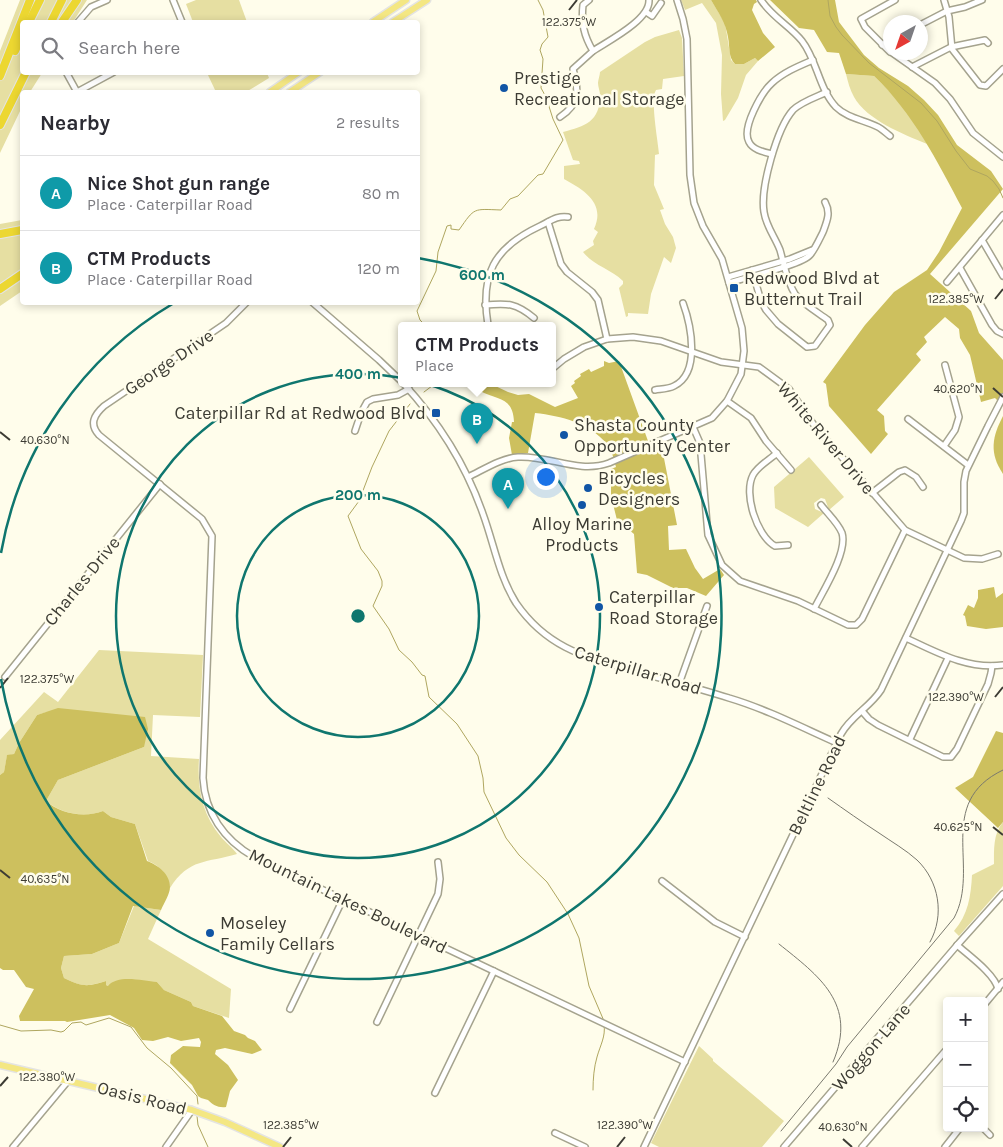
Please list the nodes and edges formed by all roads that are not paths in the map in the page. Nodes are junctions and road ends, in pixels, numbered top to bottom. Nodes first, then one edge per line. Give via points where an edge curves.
1 (30, 0) edge
2 (40, 0) edge
3 (62, 0) edge
4 (77, 0) edge
5 (107, 0) edge
6 (173, 0) edge
7 (406, 0) edge
8 (427, 0) edge
9 (589, 0) edge
10 (649, 0) edge
11 (677, 0) edge
12 (761, 0) edge
13 (895, 0) edge
14 (944, 0) edge
15 (982, 0) edge
16 (661, 3) dead end
17 (947, 11) junction
18 (646, 12) junction
19 (22, 20) edge
20 (30, 20) edge
21 (52, 20) edge
22 (63, 20) edge
23 (80, 20) edge
24 (181, 20) edge
25 (376, 20) edge
26 (397, 20) edge
27 (928, 20) edge
28 (20, 26) edge
29 (20, 39) edge
30 (988, 43) dead end
31 (882, 45) edge
32 (951, 47) junction
33 (593, 51) junction
34 (813, 60) junction
35 (902, 60) edge
36 (912, 67) junction
37 (1003, 68) edge
38 (25, 75) edge
39 (29, 75) edge
40 (68, 75) edge
41 (108, 75) edge
42 (295, 75) edge
43 (316, 75) edge
44 (0, 77) edge
45 (76, 90) edge
46 (81, 90) edge
47 (273, 90) edge
48 (293, 90) edge
49 (827, 92) junction
50 (15, 95) junction
51 (560, 117) dead end
52 (0, 125) edge
53 (890, 136) dead end
54 (772, 154) junction
55 (1003, 157) edge
56 (825, 202) dead end
57 (1003, 215) edge
58 (568, 217) dead end
59 (548, 222) junction
60 (20, 230) edge
61 (0, 234) edge
62 (982, 240) junction
63 (784, 263) junction
64 (960, 268) junction
65 (752, 273) junction
66 (20, 275) edge
67 (1003, 276) edge
68 (728, 280) junction
69 (947, 282) dead end
70 (0, 289) edge
71 (683, 304) dead end
72 (244, 305) edge
73 (315, 305) edge
74 (485, 306) junction
75 (534, 318) dead end
76 (488, 322) edge
77 (1003, 334) edge
78 (607, 340) junction
79 (692, 352) junction
80 (742, 364) junction
81 (945, 365) dead end
82 (556, 366) edge
83 (398, 378) edge
84 (409, 389) joint
85 (655, 390) dead end
86 (1003, 397) edge
87 (727, 401) junction
88 (908, 419) dead end
89 (93, 421) joint
90 (693, 427) junction
91 (355, 431) dead end
92 (944, 446) junction
93 (777, 454) junction
94 (968, 465) junction
95 (790, 470) dead end
96 (468, 477) junction
97 (160, 484) junction
98 (923, 488) dead end
99 (872, 493) junction
100 (820, 506) dead end
101 (905, 530) junction
102 (788, 545) dead end
103 (947, 551) junction
104 (998, 554) dead end
105 (707, 606) dead end
106 (814, 608) junction
107 (906, 638) junction
108 (948, 658) junction
109 (1003, 665) edge
110 (992, 666) junction
111 (5, 677) dead end
112 (680, 684) junction
113 (862, 711) junction
114 (910, 739) junction
115 (837, 743) junction
116 (438, 862) dead end
117 (662, 881) dead end
118 (1003, 894) edge
119 (343, 899) junction
120 (418, 935) junction
121 (744, 937) junction
122 (957, 945) junction
123 (494, 971) junction
124 (1003, 982) edge
125 (998, 988) junction
126 (988, 1000) edge
127 (290, 1009) dead end
128 (377, 1022) dead end
129 (943, 1054) edge
130 (685, 1062) junction
131 (0, 1065) edge
132 (68, 1080) junction
133 (435, 1093) dead end
134 (192, 1110) junction
135 (957, 1132) edge
136 (988, 1132) edge
137 (555, 1133) dead end
138 (990, 1134) dead end
139 (13, 1147) edge
140 (166, 1147) edge
141 (280, 1147) edge
142 (585, 1147) edge
143 (644, 1147) edge
144 (784, 1147) edge
145 (862, 1147) edge
146 (945, 1147) edge

1 - 19 highway
2 - 20 highway
3 - 21 highway
4 - 22 highway
5 - 23 street via 91,7
6 - 24 street
7 - 25 main road
8 - 26 main road
9 - 33 street via 583,5 582,22
10 - 18 street
11 - 68 street via 687,39 692,194 701,220 719,252
12 - 34 street via 802,42
13 - 31 street via 861,19
14 - 17 street
15 - 17 street
16 - 18 street via 652,16
17 - 27 street
17 - 32 street
18 - 33 street
28 - 44 highway
29 - 44 highway
30 - 32 street via 985,40
32 - 36 street
32 - 37 street via 982,86 987,86
33 - 51 street via 573,69 576,99 570,110
34 - 49 street
34 - 54 street via 790,70 772,83 749,122 746,131 749,142 755,148
35 - 36 street
36 - 55 street via 935,83 973,133
38 - 50 highway
39 - 50 highway
40 - 45 street
41 - 46 street
42 - 47 main road
43 - 48 main road
49 - 53 street via 842,112 878,127
49 - 54 street via 795,108
50 - 52 highway
54 - 63 street via 764,189 764,212 766,224
56 - 63 street via 828,219 808,257
57 - 62 street
58 - 59 street
59 - 74 street via 520,237 499,256 487,282
59 - 78 street via 561,264 598,300
60 - 61 highway
62 - 64 street
62 - 67 street
63 - 65 street
63 - 65 street via 796,294 830,324 811,348 778,324 766,310
64 - 69 street
64 - 77 street via 992,325
65 - 68 street
66 - 70 highway
68 - 80 street via 743,333
71 - 79 street via 691,330
72 - 89 street, George Drive via 226,323 104,406
73 - 83 street, Caterpillar Road
74 - 75 street via 512,304
74 - 76 street
78 - 79 street, White River Drive via 643,338
78 - 82 street, White River Drive via 575,352
79 - 80 street, White River Drive via 714,360
79 - 85 street via 686,373 678,384
80 - 87 street via 740,376
80 - 99 street, White River Drive via 759,367 789,389 814,425
81 - 92 street via 959,417 954,433
84 - 91 street via 367,402
84 - 96 street, Caterpillar Road via 440,429
86 - 94 street, Beltline Road
87 - 90 street via 712,418
87 - 93 street via 751,418
88 - 92 street
89 - 97 street, Mountain Lakes Boulevard via 99,435
90 - 96 street via 603,466 584,467 516,457
90 - 106 street via 700,443 708,535 722,565 740,581
92 - 94 street
93 - 95 street
93 - 102 street via 752,478 752,504 758,526 767,541 775,546
94 - 103 street, Beltline Road via 964,482 964,513
96 - 112 street, Caterpillar Road via 507,585 534,624 560,645 582,656
97 - 111 street, Charles Drive
97 - 119 street, Mountain Lakes Boulevard via 202,519 212,536 203,778 212,814 226,836 243,850
98 - 99 street via 916,477 905,470
99 - 101 street, White River Drive
100 - 106 street via 840,529 843,544
101 - 103 street, White River Drive
101 - 106 street via 858,624 848,625
103 - 104 street, White River Drive via 976,560
103 - 107 street, Beltline Road
105 - 112 street
107 - 108 street
107 - 113 street, Beltline Road via 881,690
108 - 110 street
108 - 114 street
109 - 110 street
110 - 114 street via 988,684 953,756 943,757
112 - 115 street, Caterpillar Road via 757,707
113 - 114 street via 872,722
113 - 115 street, Beltline Road via 849,721
115 - 121 street, Beltline Road
116 - 120 street via 438,894
117 - 121 street via 715,922
118 - 122 street, Woggon Lane
119 - 120 street, Mountain Lakes Boulevard
119 - 127 street
120 - 123 street, Mountain Lakes Boulevard
120 - 128 street
121 - 130 street, Beltline Road
122 - 125 street via 990,975
122 - 144 street, Woggon Lane
123 - 130 street, Mountain Lakes Boulevard
123 - 133 street
124 - 125 street
125 - 126 street
129 - 145 street
130 - 143 street, Beltline Road
131 - 132 main road, Oasis Road
132 - 134 main road, Oasis Road
132 - 139 street
134 - 140 street
134 - 141 main road, Oasis Road
135 - 146 street
136 - 138 street
137 - 142 street

